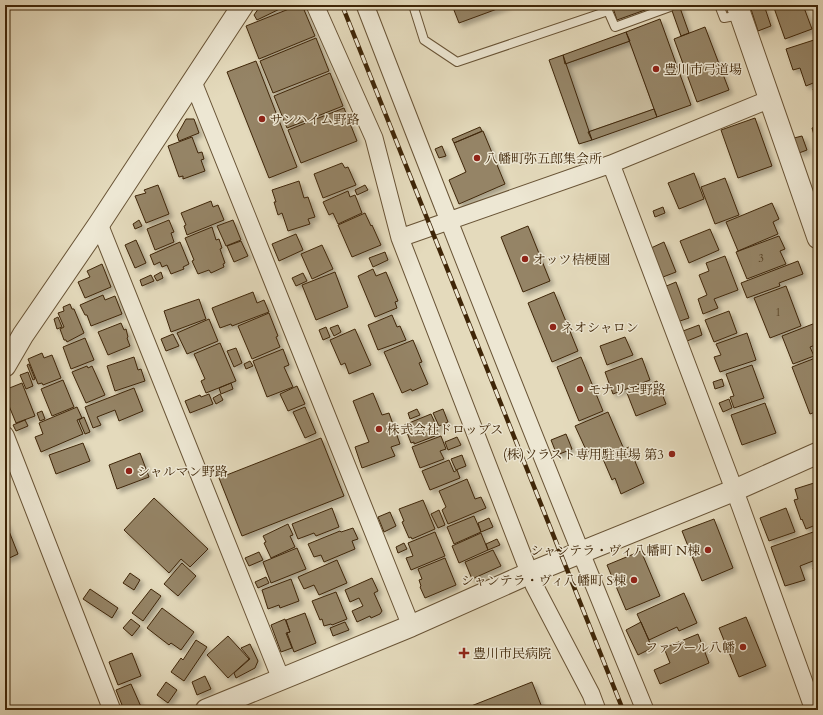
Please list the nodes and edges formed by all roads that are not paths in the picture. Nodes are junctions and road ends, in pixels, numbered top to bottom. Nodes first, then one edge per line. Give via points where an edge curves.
1 (242, 5) edge
2 (315, 5) edge
3 (365, 5) edge
4 (413, 5) edge
5 (719, 5) edge
6 (670, 8) dead end
7 (738, 10) edge
8 (193, 82) junction
9 (770, 99) junction
10 (611, 164) junction
11 (449, 222) junction
12 (99, 224) junction
13 (400, 238) junction
14 (818, 238) edge
15 (5, 366) edge
16 (5, 435) edge
17 (818, 454) edge
18 (735, 490) junction
19 (580, 552) junction
20 (530, 573) junction
21 (411, 626) junction
22 (281, 679) junction
23 (112, 710) edge
24 (206, 710) edge
25 (597, 710) edge
26 (644, 710) edge
27 (814, 710) edge

1 - 8 street
2 - 13 street via 374,138
3 - 11 street
4 - 6 lane via 424,40 457,62 608,11 615,27
5 - 7 lane via 724,18
7 - 9 street
8 - 12 street
8 - 21 street
9 - 10 street
9 - 14 street
10 - 11 street
10 - 18 street
11 - 13 street
11 - 19 street
12 - 15 street via 23,335
12 - 22 street
13 - 20 street
16 - 23 street
17 - 18 street
18 - 19 street
18 - 27 street
19 - 20 street
19 - 26 street
20 - 21 street
20 - 25 street
21 - 22 street
22 - 24 street

